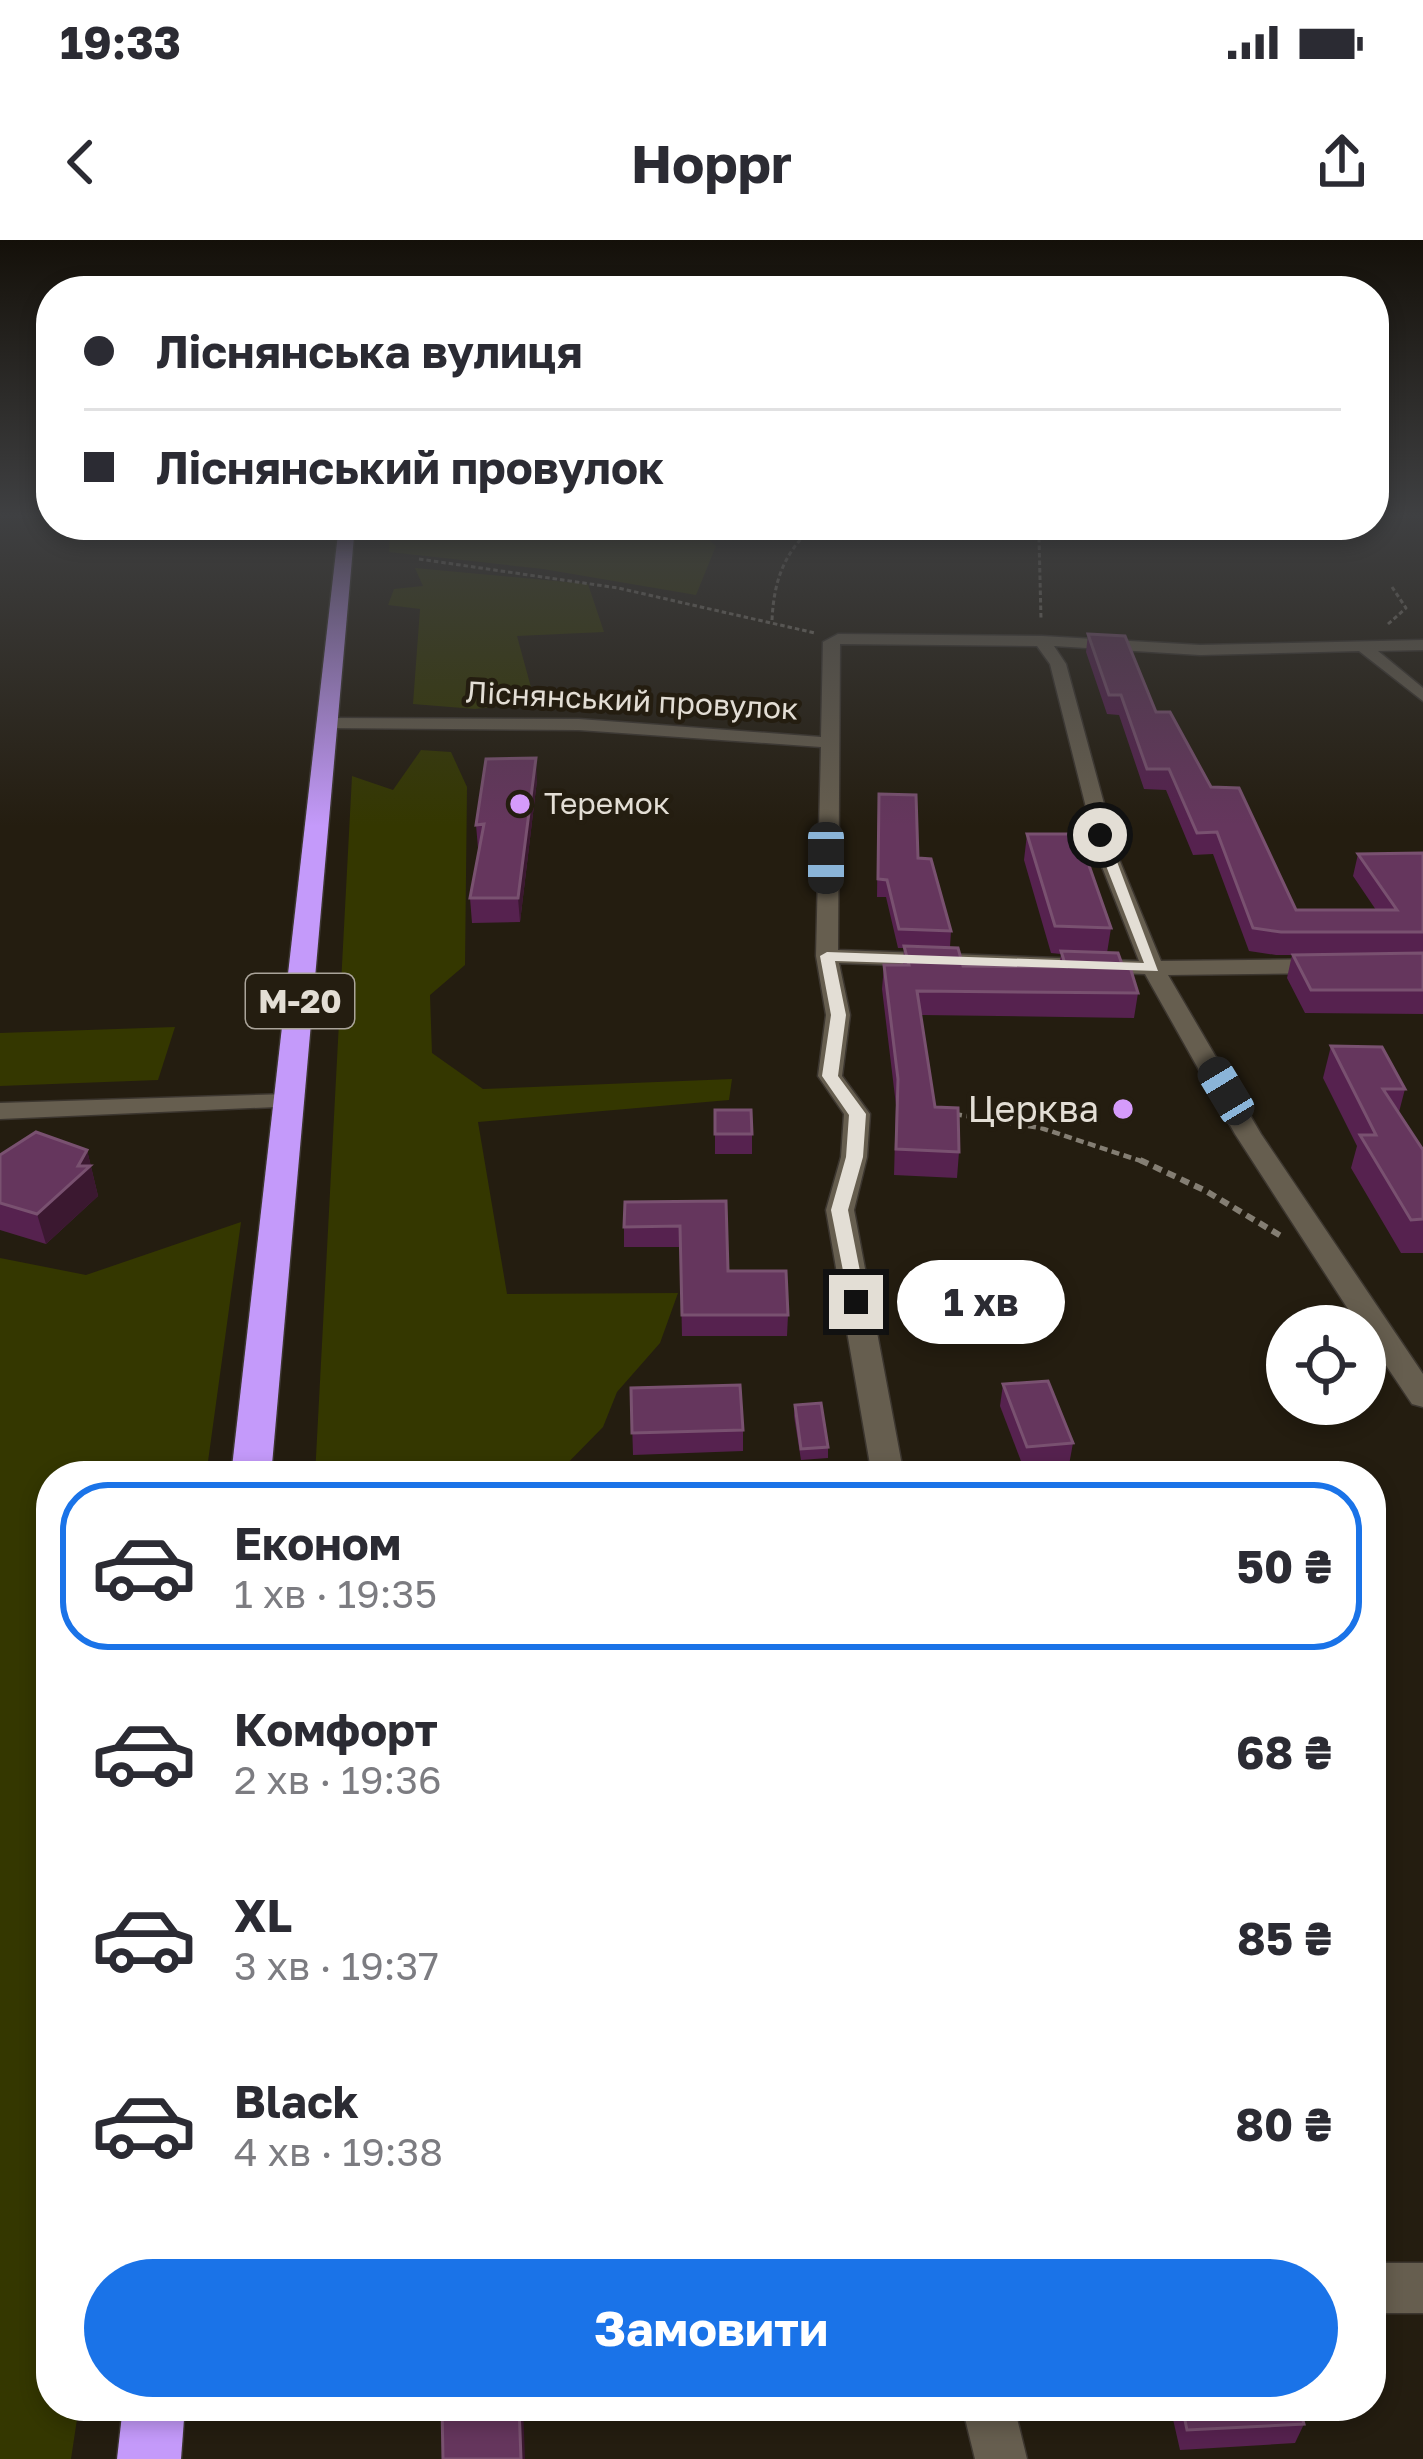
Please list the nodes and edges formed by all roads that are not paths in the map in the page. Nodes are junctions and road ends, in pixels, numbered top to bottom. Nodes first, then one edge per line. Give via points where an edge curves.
1 (338, 619) edge
2 (1042, 641) junction
3 (1423, 645) edge
4 (1364, 647) junction
5 (1423, 696) edge
6 (327, 723) junction
7 (830, 743) junction
8 (827, 956) junction
9 (1353, 966) edge
10 (1153, 968) junction
11 (290, 1100) junction
12 (0, 1111) edge
13 (1423, 1397) edge
14 (253, 1461) edge
15 (885, 1461) edge
16 (1386, 2288) edge
17 (1423, 2288) edge
18 (153, 2421) edge
19 (992, 2421) edge
20 (149, 2459) edge
21 (1001, 2459) edge

1 - 6 highway, М-20
2 - 4 street via 1200,650
2 - 7 street via 831,642
2 - 10 street via 1058,664 1100,835
3 - 4 street
4 - 5 street
6 - 7 street, Ліснянський провулок via 485,721
6 - 11 highway, М-20
7 - 8 street, Ліснянський провулок
8 - 10 street
8 - 15 street, Ліснянський провулок via 838,1015 830,1076 857,1114 839,1210
9 - 10 street
10 - 13 street via 1298,1215
11 - 12 street
11 - 14 highway, М-20
16 - 17 street
18 - 20 highway
19 - 21 street

